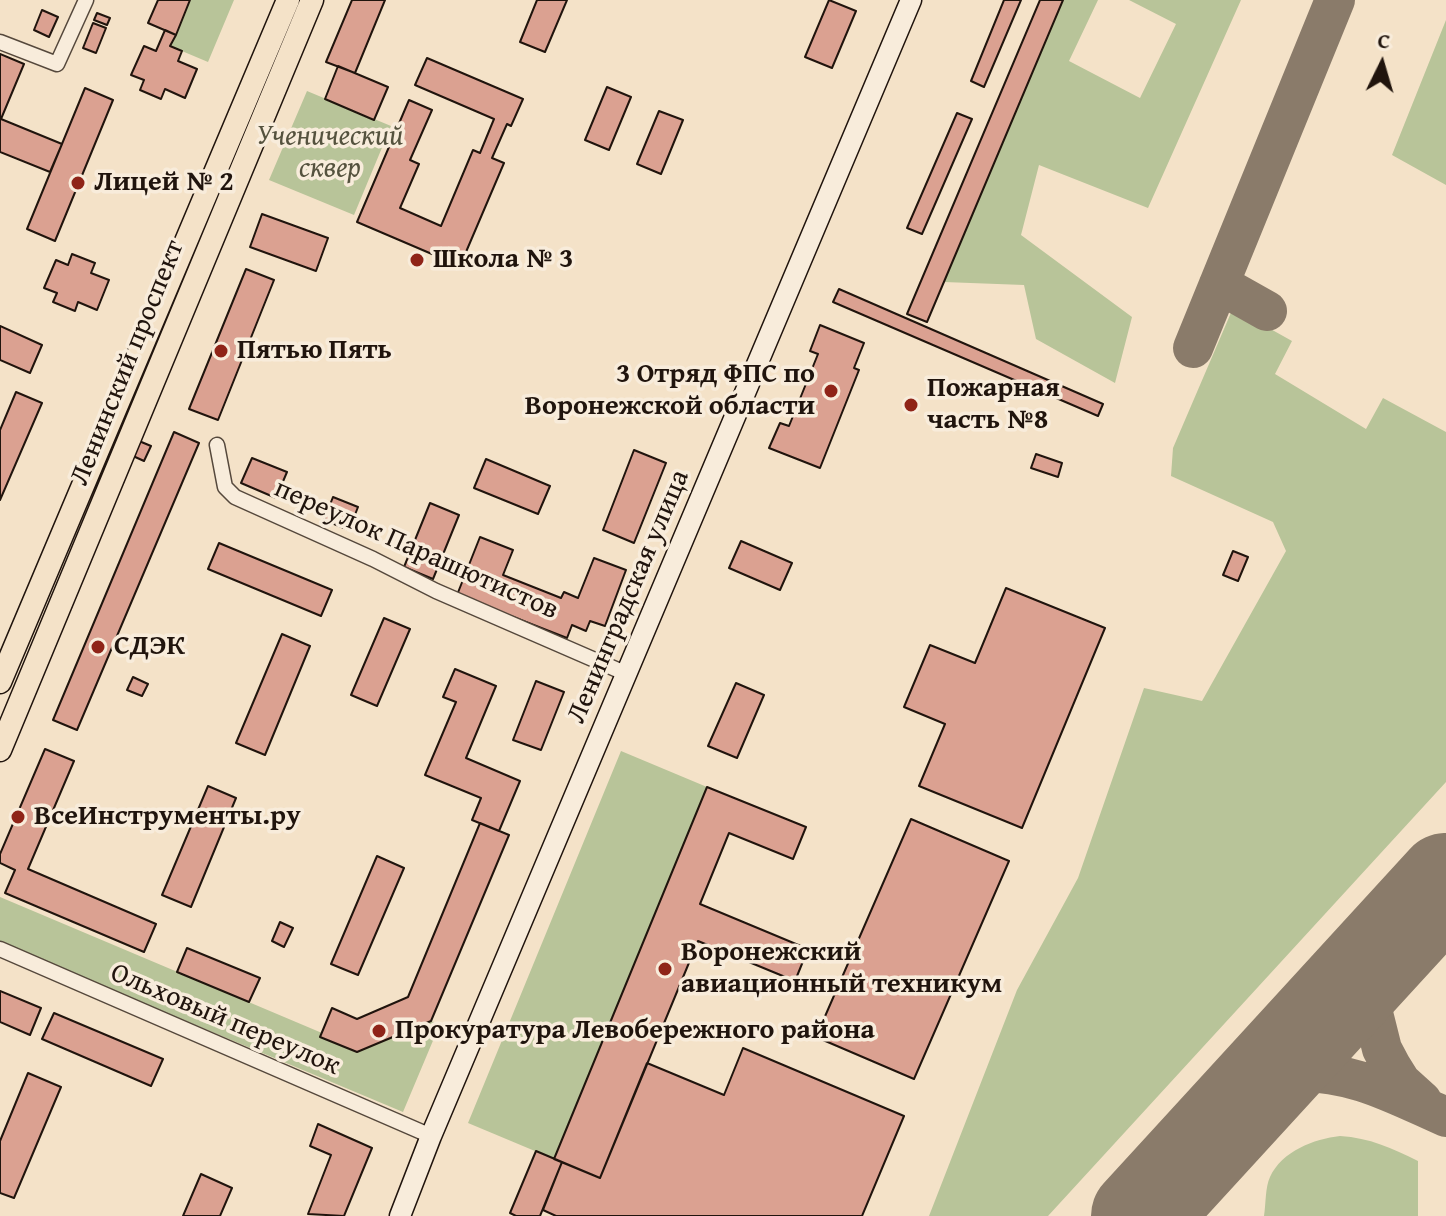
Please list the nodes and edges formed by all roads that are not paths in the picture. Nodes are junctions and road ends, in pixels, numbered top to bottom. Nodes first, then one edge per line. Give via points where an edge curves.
1 (86, 0) edge
2 (288, 0) edge
3 (312, 0) edge
4 (911, 0) edge
5 (0, 42) edge
6 (217, 445) dead end
7 (627, 674) junction
8 (0, 682) edge
9 (0, 750) edge
10 (0, 949) edge
11 (431, 1136) junction
12 (400, 1216) edge

1 - 5 street via 57,64
2 - 8 main road, Ленинский проспект
3 - 9 main road, Ленинский проспект
4 - 7 main road, Ленинградская улица
6 - 7 street, переулок Парашютистов via 225,487 235,497
7 - 11 main road, Ленинградская улица
10 - 11 street, Ольховый переулок
11 - 12 main road, Ленинградская улица

